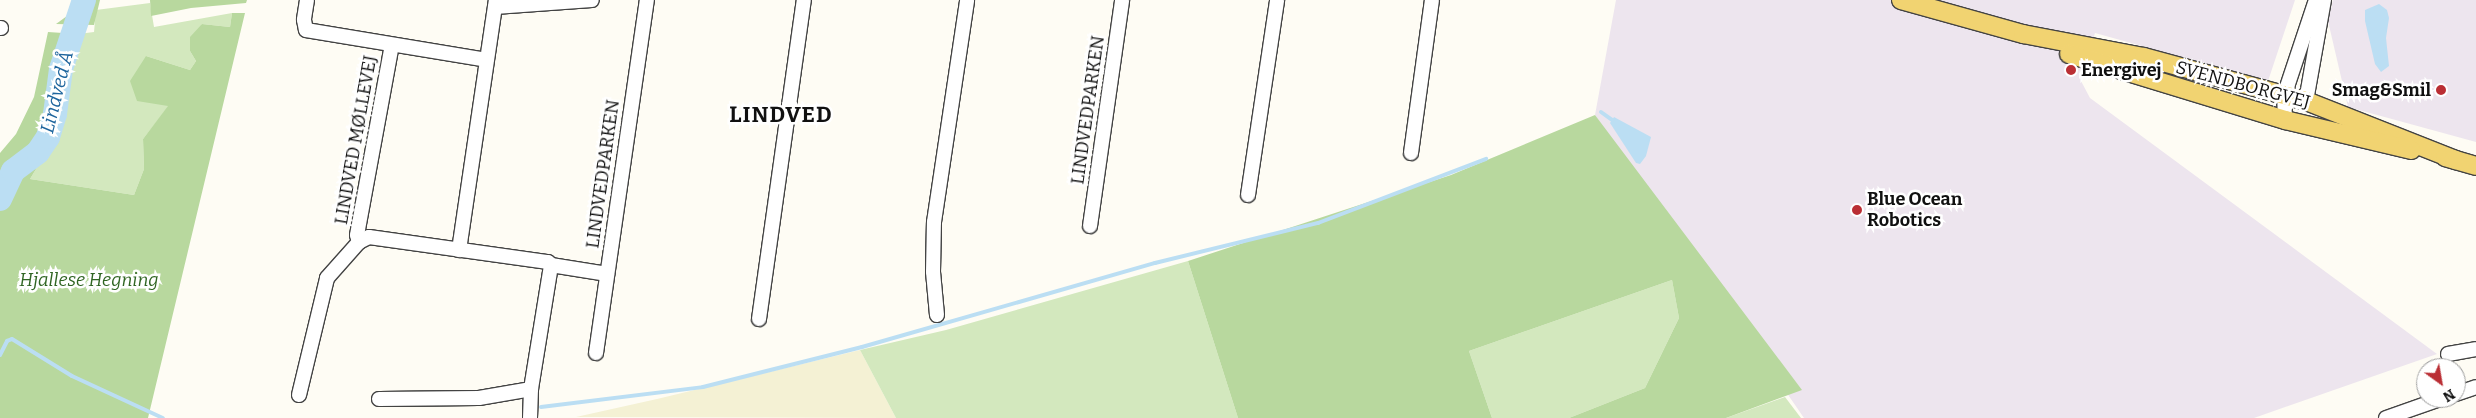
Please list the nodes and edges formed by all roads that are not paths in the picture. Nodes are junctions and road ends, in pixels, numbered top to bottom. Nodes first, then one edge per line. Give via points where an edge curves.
1 (307, 0) edge
2 (592, 0) edge
3 (647, 0) edge
4 (804, 0) edge
5 (966, 0) edge
6 (1122, 0) edge
7 (1277, 0) edge
8 (1432, 0) edge
9 (1901, 0) edge
10 (2316, 0) edge
11 (2324, 0) edge
12 (496, 4) edge
13 (2023, 34) junction
14 (392, 45) junction
15 (487, 60) junction
16 (2306, 101) junction
17 (2284, 107) junction
18 (1411, 153) dead end
19 (2456, 160) junction
20 (2476, 166) edge
21 (1248, 195) dead end
22 (1090, 226) dead end
23 (359, 242) junction
24 (459, 250) junction
25 (551, 266) junction
26 (607, 274) junction
27 (937, 315) dead end
28 (759, 320) dead end
29 (2476, 349) edge
30 (596, 353) dead end
31 (2448, 354) dead end
32 (530, 389) junction
33 (299, 395) dead end
34 (379, 398) dead end
35 (2416, 407) edge
36 (530, 418) edge
37 (2386, 418) edge

1 - 14 street, LINDVED MØLLEVEJ via 306,30
2 - 12 street
3 - 26 street, LINDVEDPARKEN
4 - 28 street
5 - 27 street via 934,222 933,272
6 - 22 street, LINDVEDPARKEN
7 - 21 street
8 - 18 street
9 - 13 main road, SVENDBORGVEJ
10 - 17 street
11 - 16 street
12 - 15 street
13 - 17 main road, SVENDBORGVEJ via 2063,52
13 - 17 main road, SVENDBORGVEJ via 2144,57
14 - 15 street, LINDVED MØLLEVEJ
14 - 23 street, LINDVED MØLLEVEJ
15 - 24 street
16 - 17 main road, SVENDBORGVEJ
16 - 19 main road, SVENDBORGVEJ
17 - 19 main road, SVENDBORGVEJ
19 - 20 main road, SVENDBORGVEJ
23 - 24 street, LINDVED MØLLEVEJ via 369,237
23 - 33 street, LINDVED MØLLEVEJ via 327,278
24 - 25 street, LINDVED MØLLEVEJ via 548,262
25 - 26 street, LINDVED MØLLEVEJ
25 - 32 street
26 - 30 street, LINDVEDPARKEN
29 - 31 street
32 - 34 street via 479,398
32 - 36 street
35 - 37 street

